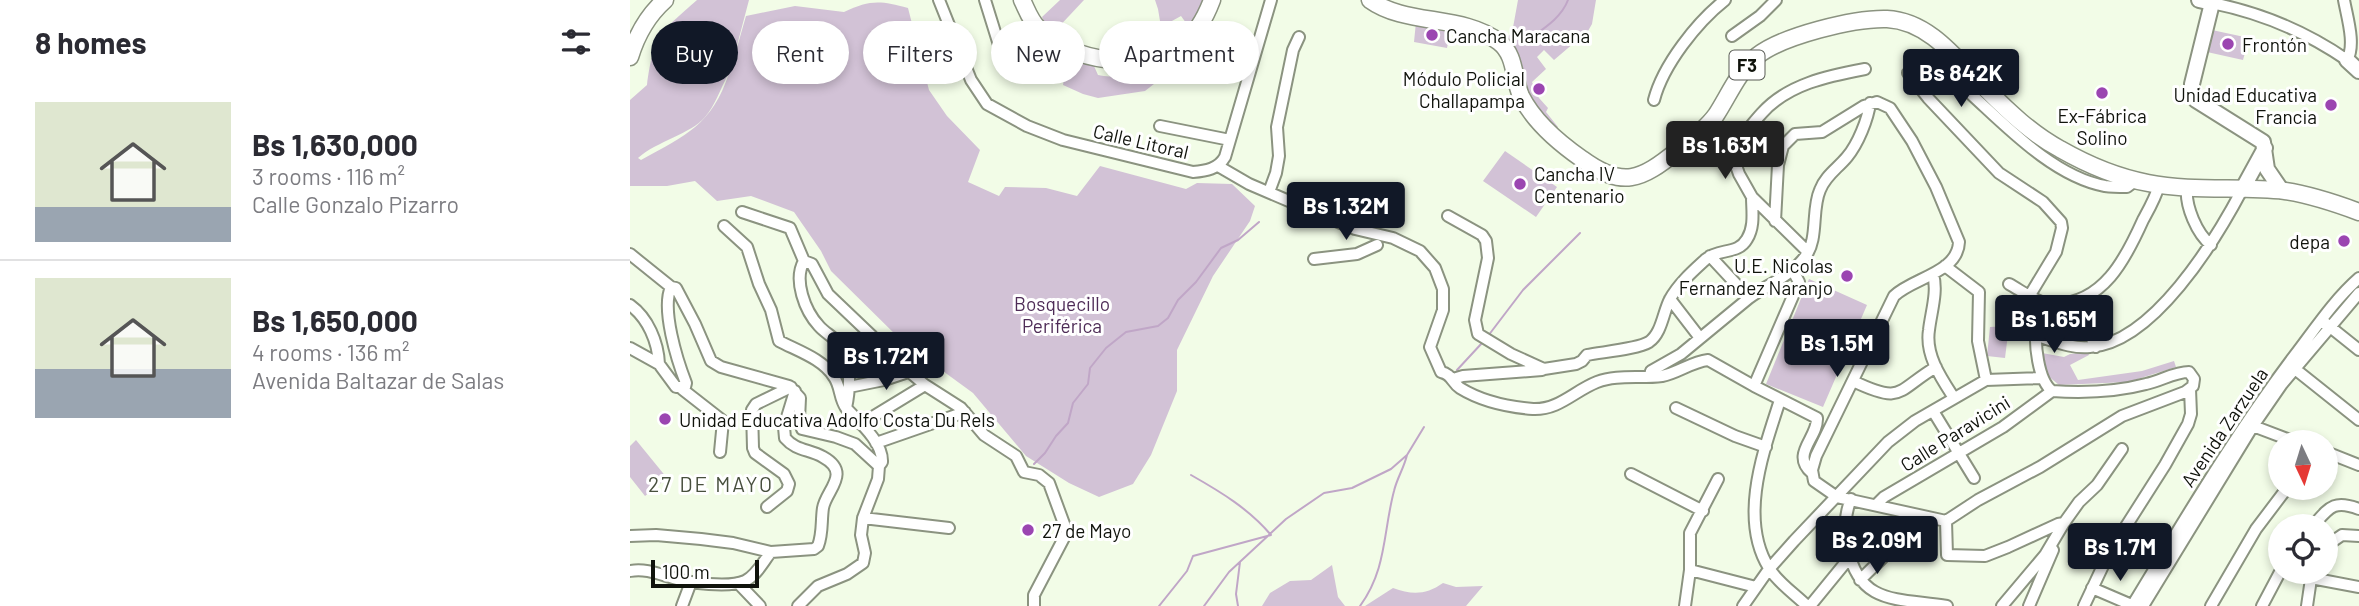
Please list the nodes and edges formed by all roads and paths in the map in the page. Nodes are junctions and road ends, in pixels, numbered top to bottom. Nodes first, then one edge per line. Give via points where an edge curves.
1 (665, 0) edge
2 (939, 0) edge
3 (985, 0) edge
4 (1022, 0) edge
5 (1212, 0) edge
6 (1271, 0) edge
7 (1370, 0) edge
8 (1725, 0) edge
9 (1776, 0) edge
10 (2344, 0) edge
11 (2207, 1) edge
12 (992, 21) edge
13 (1299, 37) dead end
14 (1732, 37) dead end
15 (630, 57) edge
16 (2347, 60) junction
17 (1865, 69) dead end
18 (2359, 71) edge
19 (1908, 73) dead end
20 (1972, 95) dead end
21 (1654, 100) dead end
22 (1870, 103) junction
23 (1160, 126) dead end
24 (1230, 140) junction
25 (2265, 148) junction
26 (1218, 166) junction
27 (2135, 181) junction
28 (2158, 185) junction
29 (2187, 188) junction
30 (2242, 190) junction
31 (2282, 191) junction
32 (1269, 192) junction
33 (1752, 197) junction
34 (742, 212) dead end
35 (2359, 212) edge
36 (1448, 216) dead end
37 (1775, 221) junction
38 (724, 226) dead end
39 (1377, 245) dead end
40 (2211, 245) junction
41 (1808, 252) junction
42 (630, 254) edge
43 (1710, 256) junction
44 (1314, 259) dead end
45 (804, 261) junction
46 (1945, 266) junction
47 (1793, 271) junction
48 (1933, 274) junction
49 (2359, 278) edge
50 (2009, 284) dead end
51 (671, 287) junction
52 (2359, 293) edge
53 (2030, 295) junction
54 (1749, 298) junction
55 (1670, 299) junction
56 (630, 305) edge
57 (2049, 308) junction
58 (2326, 323) junction
59 (2037, 337) junction
60 (1700, 338) junction
61 (2096, 346) junction
62 (630, 348) edge
63 (2359, 350) edge
64 (659, 364) junction
65 (2291, 366) junction
66 (1936, 367) junction
67 (1544, 369) junction
68 (908, 372) junction
69 (1650, 376) junction
70 (2042, 378) junction
71 (1453, 379) junction
72 (1986, 380) junction
73 (1853, 381) junction
74 (925, 385) junction
75 (1754, 386) junction
76 (849, 387) junction
77 (682, 388) junction
78 (793, 389) junction
79 (2190, 389) junction
80 (2052, 391) junction
81 (1954, 398) junction
82 (1780, 400) junction
83 (846, 408) junction
84 (1676, 408) dead end
85 (1933, 411) junction
86 (965, 412) junction
87 (2359, 420) edge
88 (861, 424) junction
89 (2253, 426) junction
90 (2268, 432) edge
91 (876, 443) junction
92 (1766, 447) junction
93 (2122, 449) dead end
94 (720, 452) dead end
95 (1959, 452) junction
96 (2338, 457) edge
97 (2359, 465) edge
98 (879, 466) junction
99 (1812, 473) junction
100 (1631, 474) dead end
101 (1974, 478) dead end
102 (1718, 479) dead end
103 (1836, 497) junction
104 (1851, 499) junction
105 (2278, 500) edge
106 (1876, 505) junction
107 (767, 508) dead end
108 (2359, 509) edge
109 (1703, 511) junction
110 (2323, 514) edge
111 (1924, 517) junction
112 (863, 518) junction
113 (1946, 522) junction
114 (2064, 523) junction
115 (948, 528) dead end
116 (630, 536) edge
117 (2359, 536) edge
118 (2338, 538) edge
119 (2052, 544) junction
120 (771, 552) junction
121 (1850, 557) junction
122 (1769, 569) junction
123 (1690, 570) junction
124 (630, 571) edge
125 (1860, 580) junction
126 (691, 582) junction
127 (2338, 582) edge
128 (738, 583) junction
129 (2274, 584) edge
130 (2310, 584) edge
131 (1756, 587) junction
132 (2359, 587) edge
133 (2092, 588) junction
134 (682, 606) edge
135 (760, 606) edge
136 (798, 606) edge
137 (1034, 606) edge
138 (1685, 606) edge
139 (1743, 606) edge
140 (1808, 606) edge
141 (1947, 606) edge
142 (2002, 606) edge
143 (2029, 606) edge
144 (2084, 606) edge
145 (2132, 606) edge
146 (2143, 606) edge
147 (2211, 606) edge
148 (2262, 606) edge
149 (2307, 606) edge

1 - 15 highway via 640,30
2 - 26 street, Calle Litoral via 971,80 987,104 1063,140 1181,170 1203,172
3 - 12 street
4 - 5 highway via 1036,27 1059,44 1086,56 1122,61 1177,49 1196,30
6 - 24 street
7 - 27 highway, F3 via 1388,10 1482,32 1502,43 1510,53 1521,95 1539,122 1584,160 1614,176 1648,173 1686,144 1714,117 1748,64 1771,47 1845,24 1883,19 1920,27 2027,127 2056,147
8 - 21 street via 1704,19 1670,64
9 - 14 street
10 - 16 street via 2350,41
11 - 16 street via 2273,19
11 - 25 main road via 2192,94 2263,142
13 - 32 street via 1279,115 1278,164
16 - 18 main road
17 - 33 street via 1817,80 1789,92 1763,111 1731,151
19 - 53 street via 2000,173 2043,202 2061,222 2056,252
20 - 27 street via 2019,138 2081,178 2105,186 2127,187
22 - 37 street via 1822,132 1795,134 1783,146
22 - 41 street via 1852,151 1818,192
22 - 46 street via 1890,108 1936,187 1959,245
23 - 24 street
24 - 26 street
25 - 30 main road
25 - 31 main road via 2267,169
26 - 32 street
27 - 28 highway, F3
28 - 29 highway, F3
28 - 57 street via 2114,274 2085,297
29 - 30 highway, F3
29 - 40 street via 2198,228
30 - 31 highway, F3
30 - 40 street
31 - 35 highway, F3
32 - 71 street via 1354,229 1412,245 1429,259 1444,299 1430,347 1441,372
33 - 37 street
33 - 43 street via 1753,226 1746,241 1735,250
34 - 45 street via 790,228
36 - 67 street via 1486,241 1488,258 1476,331
37 - 41 street
38 - 83 street via 747,247 779,341 826,368
39 - 44 street via 1357,254
40 - 61 street via 2147,320 2125,337
41 - 47 street
42 - 51 street
43 - 54 street
43 - 55 street
45 - 68 street via 812,264 828,294
45 - 76 street via 800,288 817,324 840,345
46 - 48 street
46 - 72 street via 1979,292 1978,341
47 - 54 street
47 - 75 street via 1799,282
48 - 66 street via 1928,344
48 - 73 street via 1894,296
49 - 58 street, Avenida Zarzuela
50 - 53 street
51 - 77 street via 668,307 676,357 686,383
51 - 78 street via 678,290 711,361
52 - 58 street, Avenida Zarzuela
53 - 57 street
54 - 60 street
55 - 60 street
55 - 67 street via 1650,341
56 - 64 street via 642,313
57 - 59 street via 2038,323
57 - 61 street via 2081,329
58 - 63 street
58 - 65 street, Avenida Zarzuela
59 - 61 street via 2081,348
59 - 70 street
60 - 69 street
62 - 64 street
64 - 77 street via 673,385
65 - 87 street
65 - 89 street, Avenida Zarzuela
65 - 145 street, Avenida Zarzuela via 2261,399
66 - 73 street via 1903,391 1888,395
66 - 81 street
67 - 71 street
68 - 74 street
68 - 76 street
69 - 71 street via 1597,382 1556,405 1534,409 1480,399
69 - 75 street via 1707,360
70 - 72 street
70 - 80 street
72 - 81 street
73 - 99 street
74 - 86 street
74 - 88 street
75 - 82 street
76 - 83 street
77 - 94 street via 723,421
78 - 98 street via 800,398 802,429 855,444
78 - 107 street via 760,401 752,410 755,453 789,484
78 - 120 street via 785,438 797,449 829,461 836,482 823,507 818,546
79 - 80 street via 2192,376 2180,372 2147,384
79 - 113 street via 2122,416
79 - 133 street via 2188,424 2109,552
80 - 95 street, Calle Paravicini
81 - 85 street
82 - 92 street
82 - 99 street via 1817,418 1804,458
83 - 88 street
84 - 92 street
85 - 95 street
85 - 103 street via 1888,442
86 - 91 street
86 - 137 street via 984,435 1016,456 1024,472 1049,483 1057,500 1067,532 1034,595
88 - 91 street
89 - 90 street
89 - 146 street, Avenida Zarzuela
91 - 98 street via 882,456
92 - 122 street via 1756,497 1756,531
93 - 114 street
95 - 101 street
95 - 106 street, Calle Paravicini
96 - 97 street
98 - 112 street
99 - 103 street via 1818,486
100 - 109 street
102 - 109 street
103 - 104 street
103 - 122 street
104 - 106 street
104 - 121 street via 1845,533
105 - 147 street
106 - 111 street
108 - 110 street via 2341,503
109 - 123 street via 1690,533
111 - 113 street
111 - 125 street
112 - 115 street
112 - 136 street via 863,563 818,586
113 - 114 street via 1947,555 1985,555
114 - 119 street
116 - 120 street via 722,542
117 - 118 street
119 - 142 street
119 - 143 street
120 - 128 street via 755,573
121 - 125 street
121 - 140 street
122 - 131 street
122 - 140 street
123 - 131 street
123 - 138 street
124 - 126 street
125 - 141 street via 1878,594
126 - 128 street
126 - 134 street
127 - 132 street
128 - 135 street
129 - 148 street
130 - 149 street
131 - 139 street
133 - 144 street
133 - 145 street

